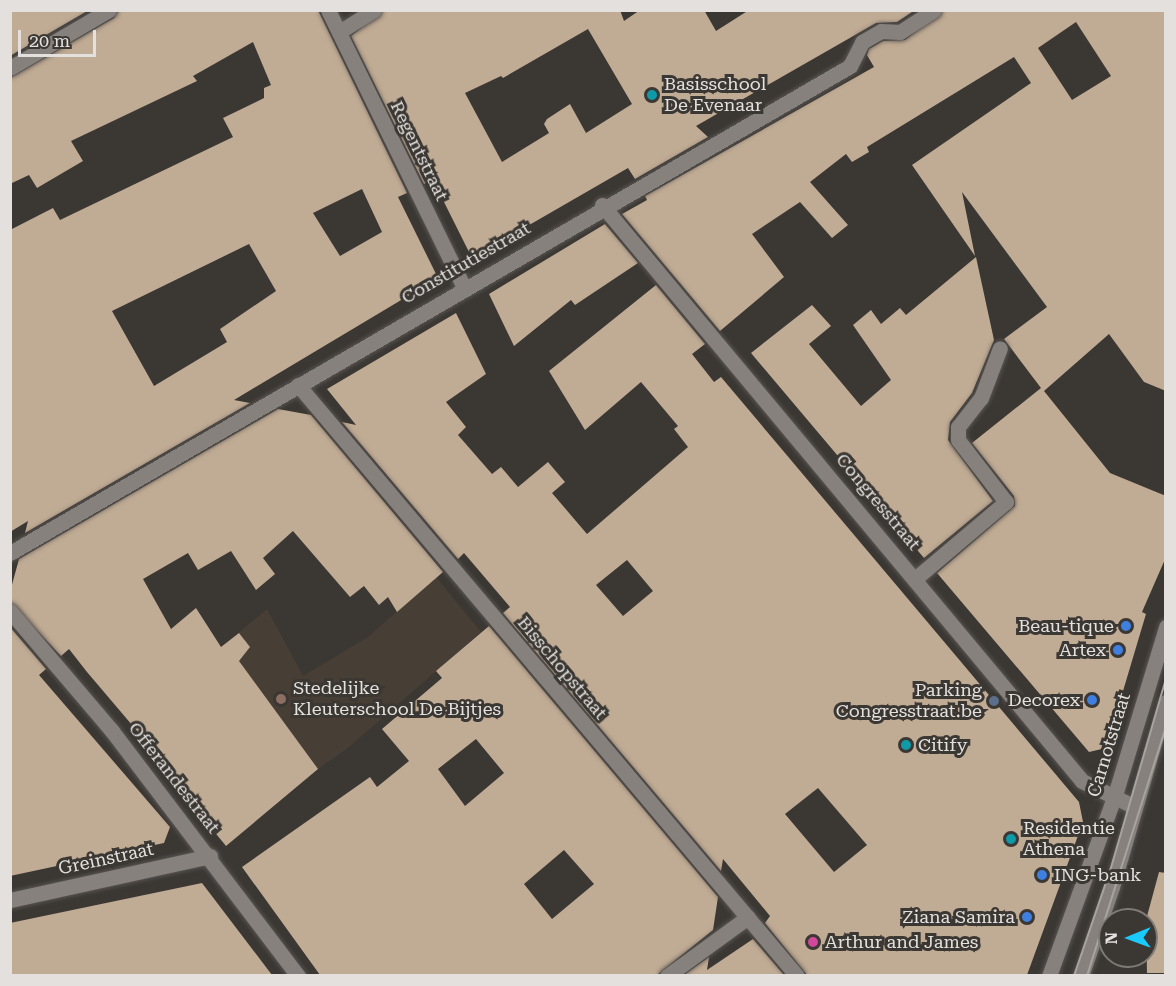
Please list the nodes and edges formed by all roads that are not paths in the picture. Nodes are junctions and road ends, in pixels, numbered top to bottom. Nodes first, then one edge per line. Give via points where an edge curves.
1 (109, 10) edge
2 (328, 10) edge
3 (374, 10) edge
4 (934, 10) edge
5 (339, 32) junction
6 (10, 68) edge
7 (602, 206) junction
8 (464, 287) junction
9 (1000, 348) dead end
10 (298, 385) junction
11 (10, 553) edge
12 (916, 578) junction
13 (10, 611) edge
14 (1166, 627) edge
15 (1166, 702) edge
16 (1115, 795) junction
17 (1135, 807) junction
18 (210, 856) junction
19 (10, 900) edge
20 (748, 917) junction
21 (298, 975) edge
22 (667, 975) edge
23 (797, 975) edge
24 (1050, 975) edge
25 (1080, 975) edge

1 - 6 street
2 - 5 street, Regentstraat
3 - 5 street
4 - 7 street, Constitutiestraat via 900,32 862,42 850,66
5 - 8 street, Regentstraat
7 - 8 street, Constitutiestraat
7 - 12 street, Congresstraat
8 - 10 street, Constitutiestraat
9 - 12 street via 981,398 958,427 958,440 1006,502
10 - 11 street, Constitutiestraat
10 - 20 street, Bisschopstraat
12 - 16 street, Congresstraat via 1082,781
13 - 18 street, Offerandestraat
14 - 16 street, Carnotstraat
15 - 17 street
16 - 17 street, Congresstraat
16 - 24 street, Carnotstraat
17 - 25 street
18 - 19 street, Greinstraat
18 - 21 street, Offerandestraat
20 - 22 street
20 - 23 street, Bisschopstraat

